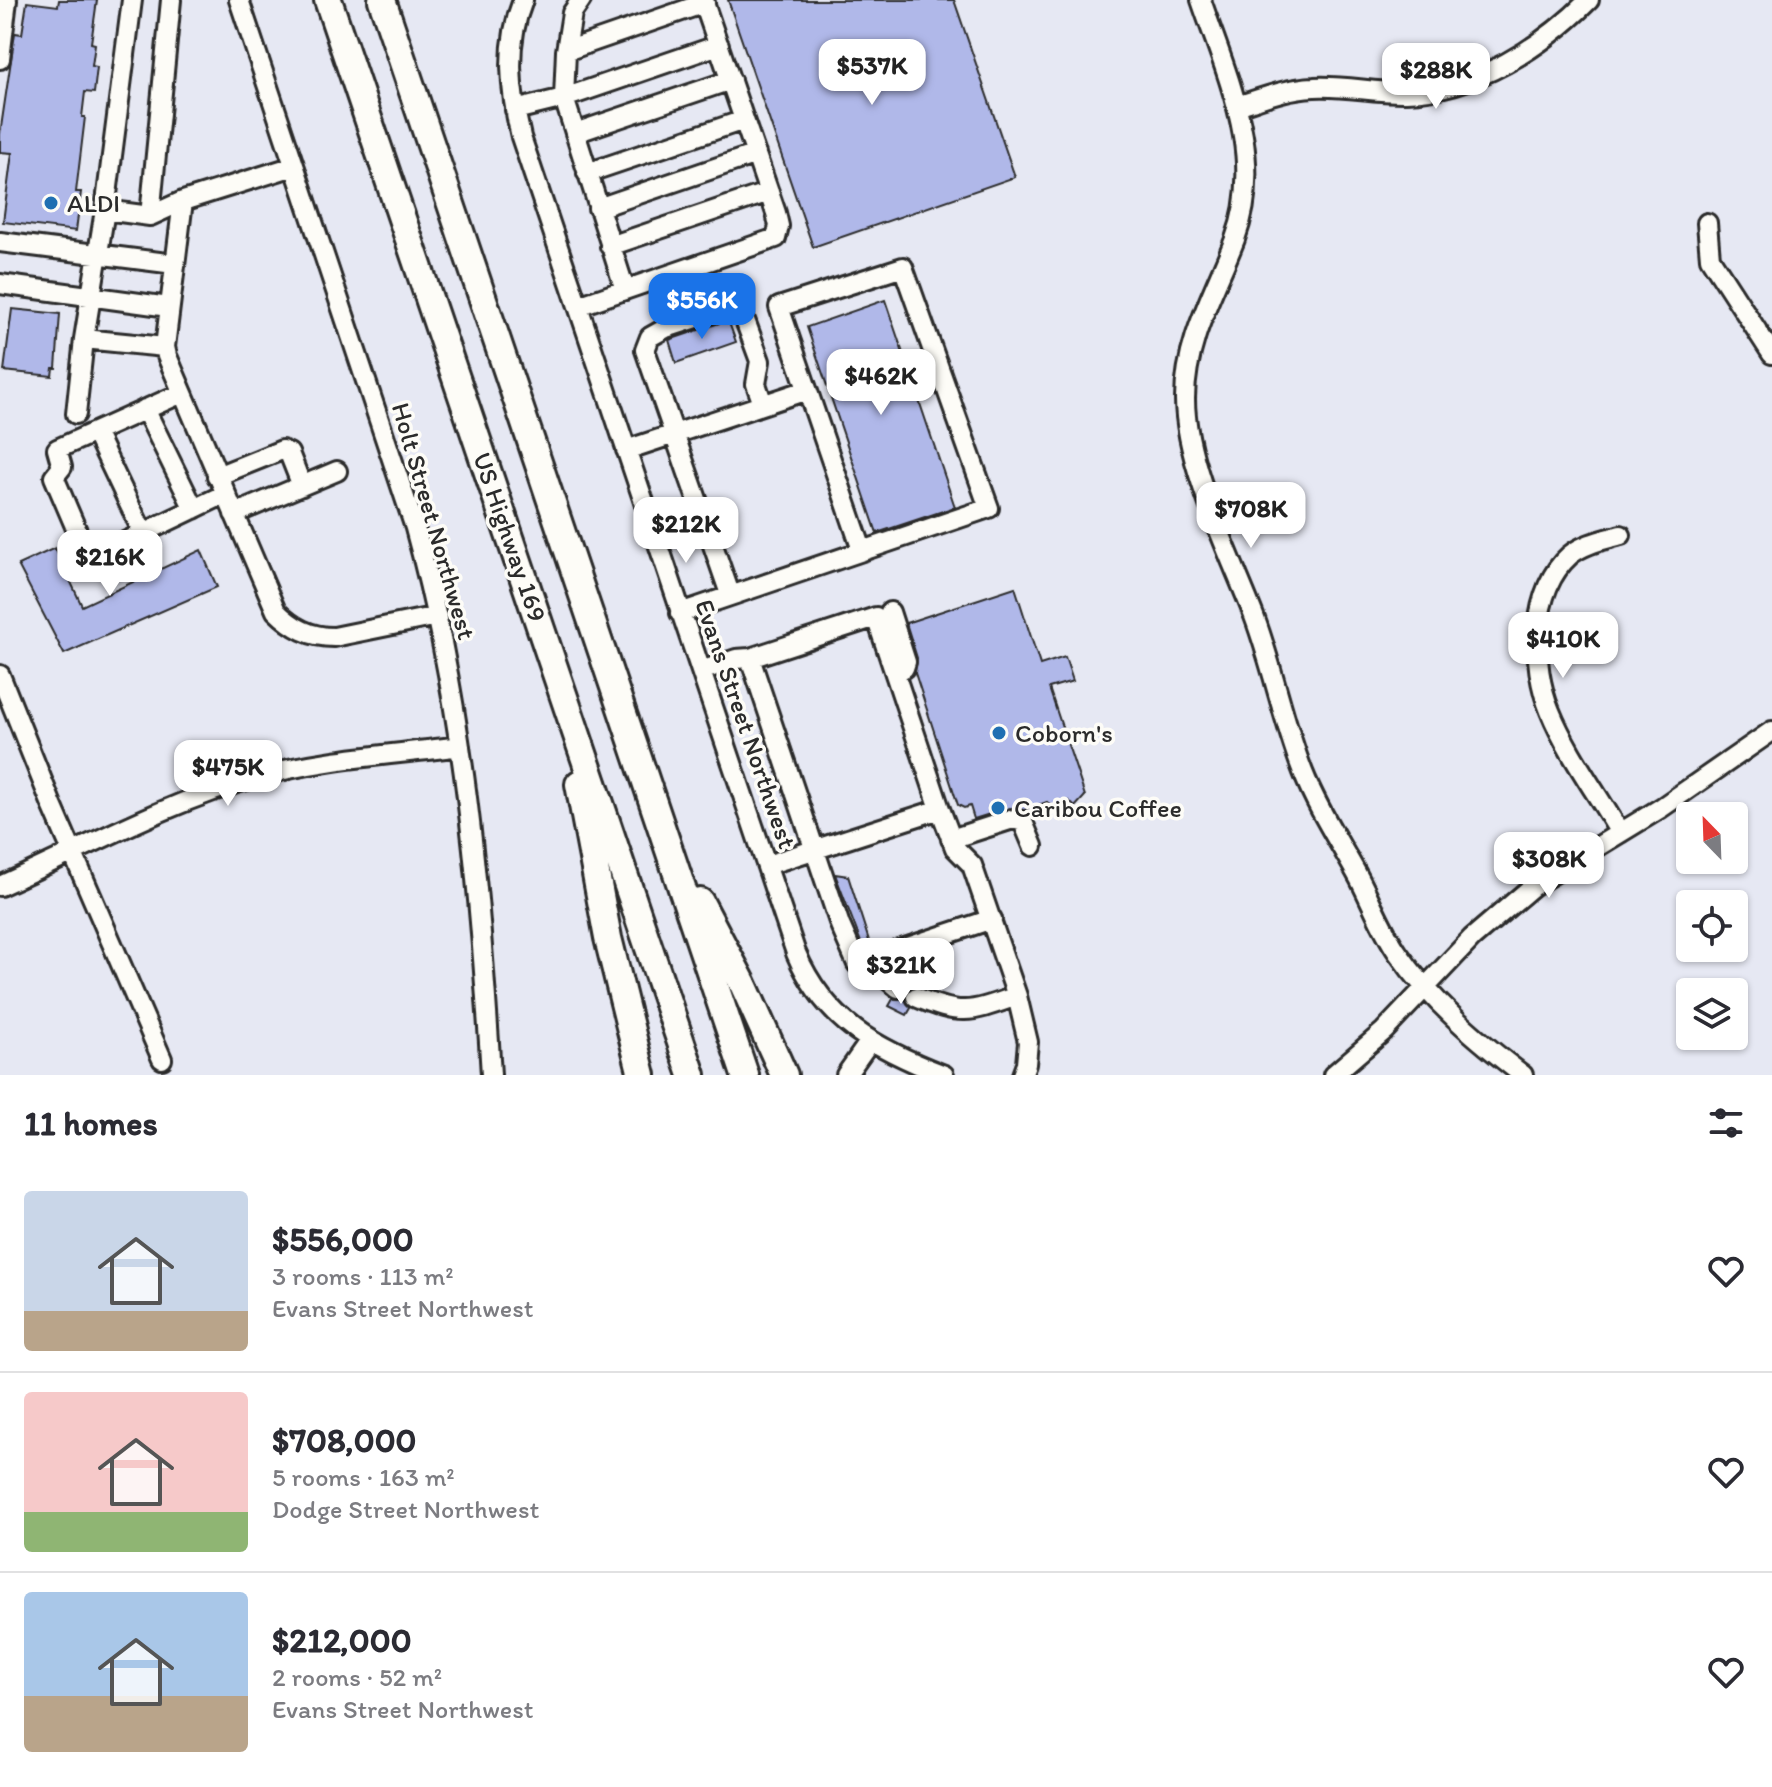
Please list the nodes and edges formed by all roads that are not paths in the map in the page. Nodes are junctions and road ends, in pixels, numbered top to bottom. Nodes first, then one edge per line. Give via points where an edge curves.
1 (7, 0) edge
2 (132, 0) edge
3 (171, 0) edge
4 (239, 0) edge
5 (328, 0) edge
6 (382, 0) edge
7 (523, 0) edge
8 (1201, 0) edge
9 (584, 2) edge
10 (704, 2) edge
11 (1580, 3) edge
12 (719, 45) junction
13 (566, 51) junction
14 (0, 59) edge
15 (731, 80) junction
16 (564, 98) junction
17 (1237, 106) junction
18 (515, 110) junction
19 (744, 120) junction
20 (575, 133) junction
21 (756, 154) junction
22 (294, 166) junction
23 (587, 173) junction
24 (769, 192) junction
25 (183, 201) junction
26 (598, 208) junction
27 (105, 210) junction
28 (150, 216) junction
29 (1707, 223) dead end
30 (0, 242) edge
31 (610, 246) junction
32 (96, 255) junction
33 (175, 264) junction
34 (0, 284) edge
35 (625, 290) junction
36 (90, 296) junction
37 (578, 306) junction
38 (169, 307) junction
39 (84, 339) junction
40 (165, 347) junction
41 (1772, 354) edge
42 (807, 390) junction
43 (182, 393) junction
44 (763, 404) junction
45 (145, 409) junction
46 (76, 414) dead end
47 (95, 432) junction
48 (675, 433) junction
49 (626, 450) junction
50 (337, 471) dead end
51 (217, 476) junction
52 (302, 486) junction
53 (225, 494) junction
54 (194, 509) junction
55 (234, 514) junction
56 (143, 533) junction
57 (1621, 535) dead end
58 (862, 550) junction
59 (730, 594) junction
60 (890, 612) dead end
61 (680, 613) junction
62 (437, 616) junction
63 (750, 658) junction
64 (701, 671) junction
65 (895, 673) junction
66 (0, 675) edge
67 (562, 690) junction
68 (1772, 731) edge
69 (460, 746) junction
70 (940, 809) junction
71 (661, 825) junction
72 (1620, 833) junction
73 (951, 839) junction
74 (1033, 846) dead end
75 (815, 850) junction
76 (73, 853) junction
77 (767, 865) junction
78 (0, 886) edge
79 (992, 919) junction
80 (876, 958) junction
81 (1425, 987) junction
82 (898, 988) dead end
83 (1017, 996) junction
84 (916, 997) dead end
85 (870, 1041) junction
86 (162, 1059) dead end
87 (491, 1075) edge
88 (642, 1075) edge
89 (692, 1075) edge
90 (745, 1075) edge
91 (784, 1075) edge
92 (846, 1075) edge
93 (944, 1075) edge
94 (1022, 1075) edge
95 (1333, 1075) edge
96 (1523, 1075) edge

1 - 14 street
2 - 27 street
3 - 28 street
4 - 22 street, Holt Street Northwest
5 - 67 highway, US Highway 169
6 - 71 highway, US Highway 169
7 - 18 street, Evans Street Northwest via 510,66
8 - 17 street
9 - 13 street via 572,13
10 - 12 street
10 - 13 street
11 - 17 street via 1545,40 1484,74 1442,89 1315,86
12 - 15 street
12 - 16 street
13 - 16 street
15 - 19 street
15 - 20 street
16 - 18 street
16 - 20 street
17 - 81 street via 1248,172 1244,209 1198,327 1188,371 1186,424 1200,478 1268,654 1312,794 1386,934
18 - 37 street, Evans Street Northwest
19 - 21 street
19 - 23 street
20 - 23 street
21 - 24 street
21 - 26 street
22 - 25 street
22 - 62 street, Holt Street Northwest via 415,528
23 - 26 street
24 - 31 street
24 - 35 street via 779,226 776,238
25 - 28 street
25 - 33 street
26 - 31 street
27 - 28 street
27 - 32 street
29 - 41 street via 1710,258
30 - 32 street
31 - 35 street
32 - 33 street
32 - 36 street
33 - 38 street
34 - 36 street
35 - 37 street
36 - 38 street
36 - 39 street
37 - 49 street, Evans Street Northwest
38 - 40 street
39 - 40 street
39 - 46 street
40 - 43 street
42 - 44 street
42 - 58 street
42 - 58 street via 779,307 903,267 989,508
43 - 45 street
43 - 51 street
44 - 48 street
44 - 48 street via 756,384 760,361 742,312 731,307 666,328 650,337 645,350
45 - 47 street
45 - 54 street
47 - 56 street
47 - 56 street via 57,449 62,467 54,477 89,559
48 - 49 street
48 - 59 street
49 - 61 street, Evans Street Northwest
50 - 52 street
51 - 52 street via 282,450 289,453
51 - 53 street
52 - 55 street
53 - 54 street
53 - 55 street
54 - 56 street
55 - 62 street via 270,600 301,631 334,637
57 - 72 street via 1579,549 1558,569 1544,601 1538,639 1540,676 1551,712
58 - 59 street
59 - 61 street
60 - 65 street via 906,662
61 - 64 street, Evans Street Northwest
62 - 69 street, Holt Street Northwest
63 - 64 street
63 - 65 street via 876,617
63 - 75 street
64 - 77 street, Evans Street Northwest
65 - 70 street
66 - 76 street
67 - 88 highway via 608,938
67 - 89 highway, US Highway 169
68 - 72 street
69 - 76 street via 260,776 202,795
69 - 87 street, Holt Street Northwest via 483,934
70 - 73 street
70 - 75 street
71 - 90 highway, US Highway 169
71 - 91 highway
72 - 81 street via 1533,886
73 - 74 street via 1013,819 1023,822
73 - 79 street via 972,865
75 - 77 street
75 - 80 street via 857,964
76 - 78 street
76 - 86 street
77 - 85 street, Evans Street Northwest via 804,972 838,1017
79 - 80 street
79 - 83 street
80 - 82 street
81 - 95 street
81 - 96 street
83 - 84 street via 965,1011 943,1009
83 - 94 street via 1028,1042
85 - 92 street
85 - 93 street, Evans Street Northwest

